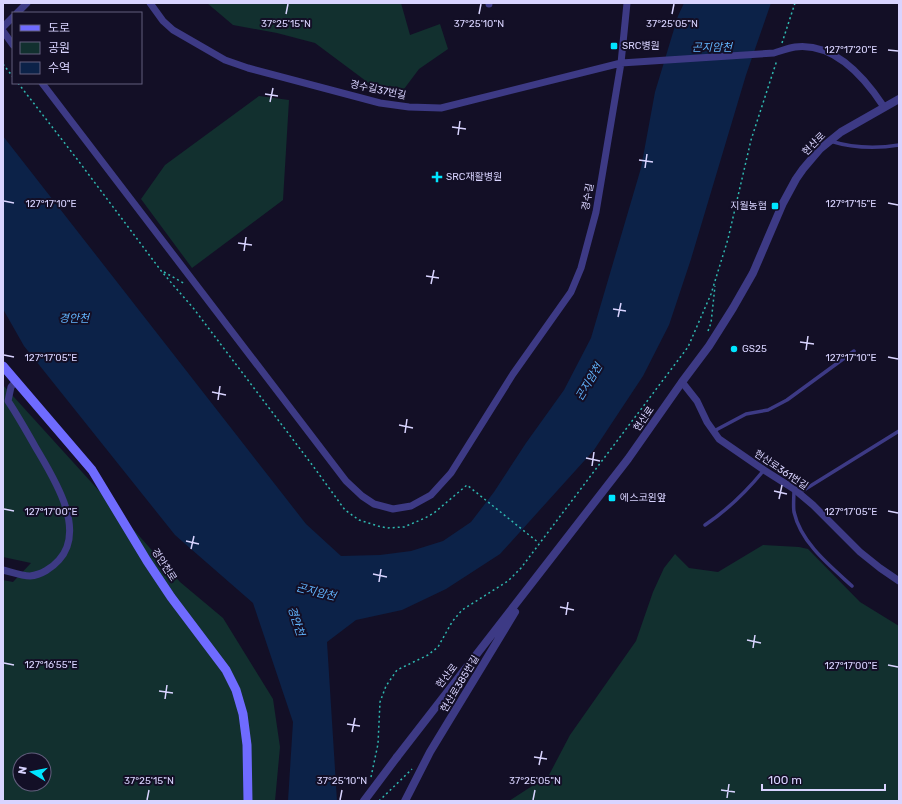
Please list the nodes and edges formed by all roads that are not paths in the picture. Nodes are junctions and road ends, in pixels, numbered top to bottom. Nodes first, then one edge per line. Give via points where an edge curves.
1 (27, 3) edge
2 (150, 3) edge
3 (627, 3) edge
4 (18, 12) edge
5 (12, 18) edge
6 (3, 27) edge
7 (3, 31) edge
8 (12, 43) edge
9 (621, 63) junction
10 (43, 84) edge
11 (899, 99) edge
12 (884, 108) junction
13 (829, 141) junction
14 (899, 146) edge
15 (854, 351) dead end
16 (3, 366) edge
17 (16, 381) junction
18 (682, 382) junction
19 (713, 431) junction
20 (899, 431) edge
21 (764, 470) junction
22 (797, 491) junction
23 (705, 525) dead end
24 (3, 570) edge
25 (535, 579) junction
26 (899, 581) edge
27 (852, 586) dead end
28 (248, 801) edge
29 (364, 801) edge
30 (405, 801) edge

1 - 4 street
2 - 9 street, 경수길37번길 via 173,30 225,60 380,103 409,107 441,108
3 - 9 street, 경수길
5 - 6 street
7 - 8 street
9 - 10 street, 경수길 via 596,212 581,268 571,292 513,374 451,473 431,495 411,506 393,509 374,504 346,481
9 - 12 street, 경수길37번길 via 777,52 806,47 835,55 865,81
11 - 12 street, 현산로
12 - 13 street, 현산로 via 855,123
13 - 14 lane via 872,149
13 - 18 street, 현산로 via 796,179 745,287 709,346
15 - 19 lane via 776,406 746,414
16 - 17 main road, 경안천로
17 - 24 street via 11,387 8,400 63,500 69,522 69,540 64,554 45,571 30,576
17 - 28 main road, 경안천로 via 92,470 171,597 226,670 236,690 248,745
18 - 19 street, 현산로361번길 via 697,400
18 - 25 street, 현산로 via 628,460
19 - 21 street, 현산로361번길 via 719,439
20 - 22 lane
21 - 22 street, 현산로361번길
21 - 23 lane via 742,495
22 - 26 street, 현산로361번길 via 860,552
22 - 27 lane via 794,511 804,535 826,563
25 - 29 street, 현산로, bridge
25 - 30 street, 현산로385번길 via 430,752

